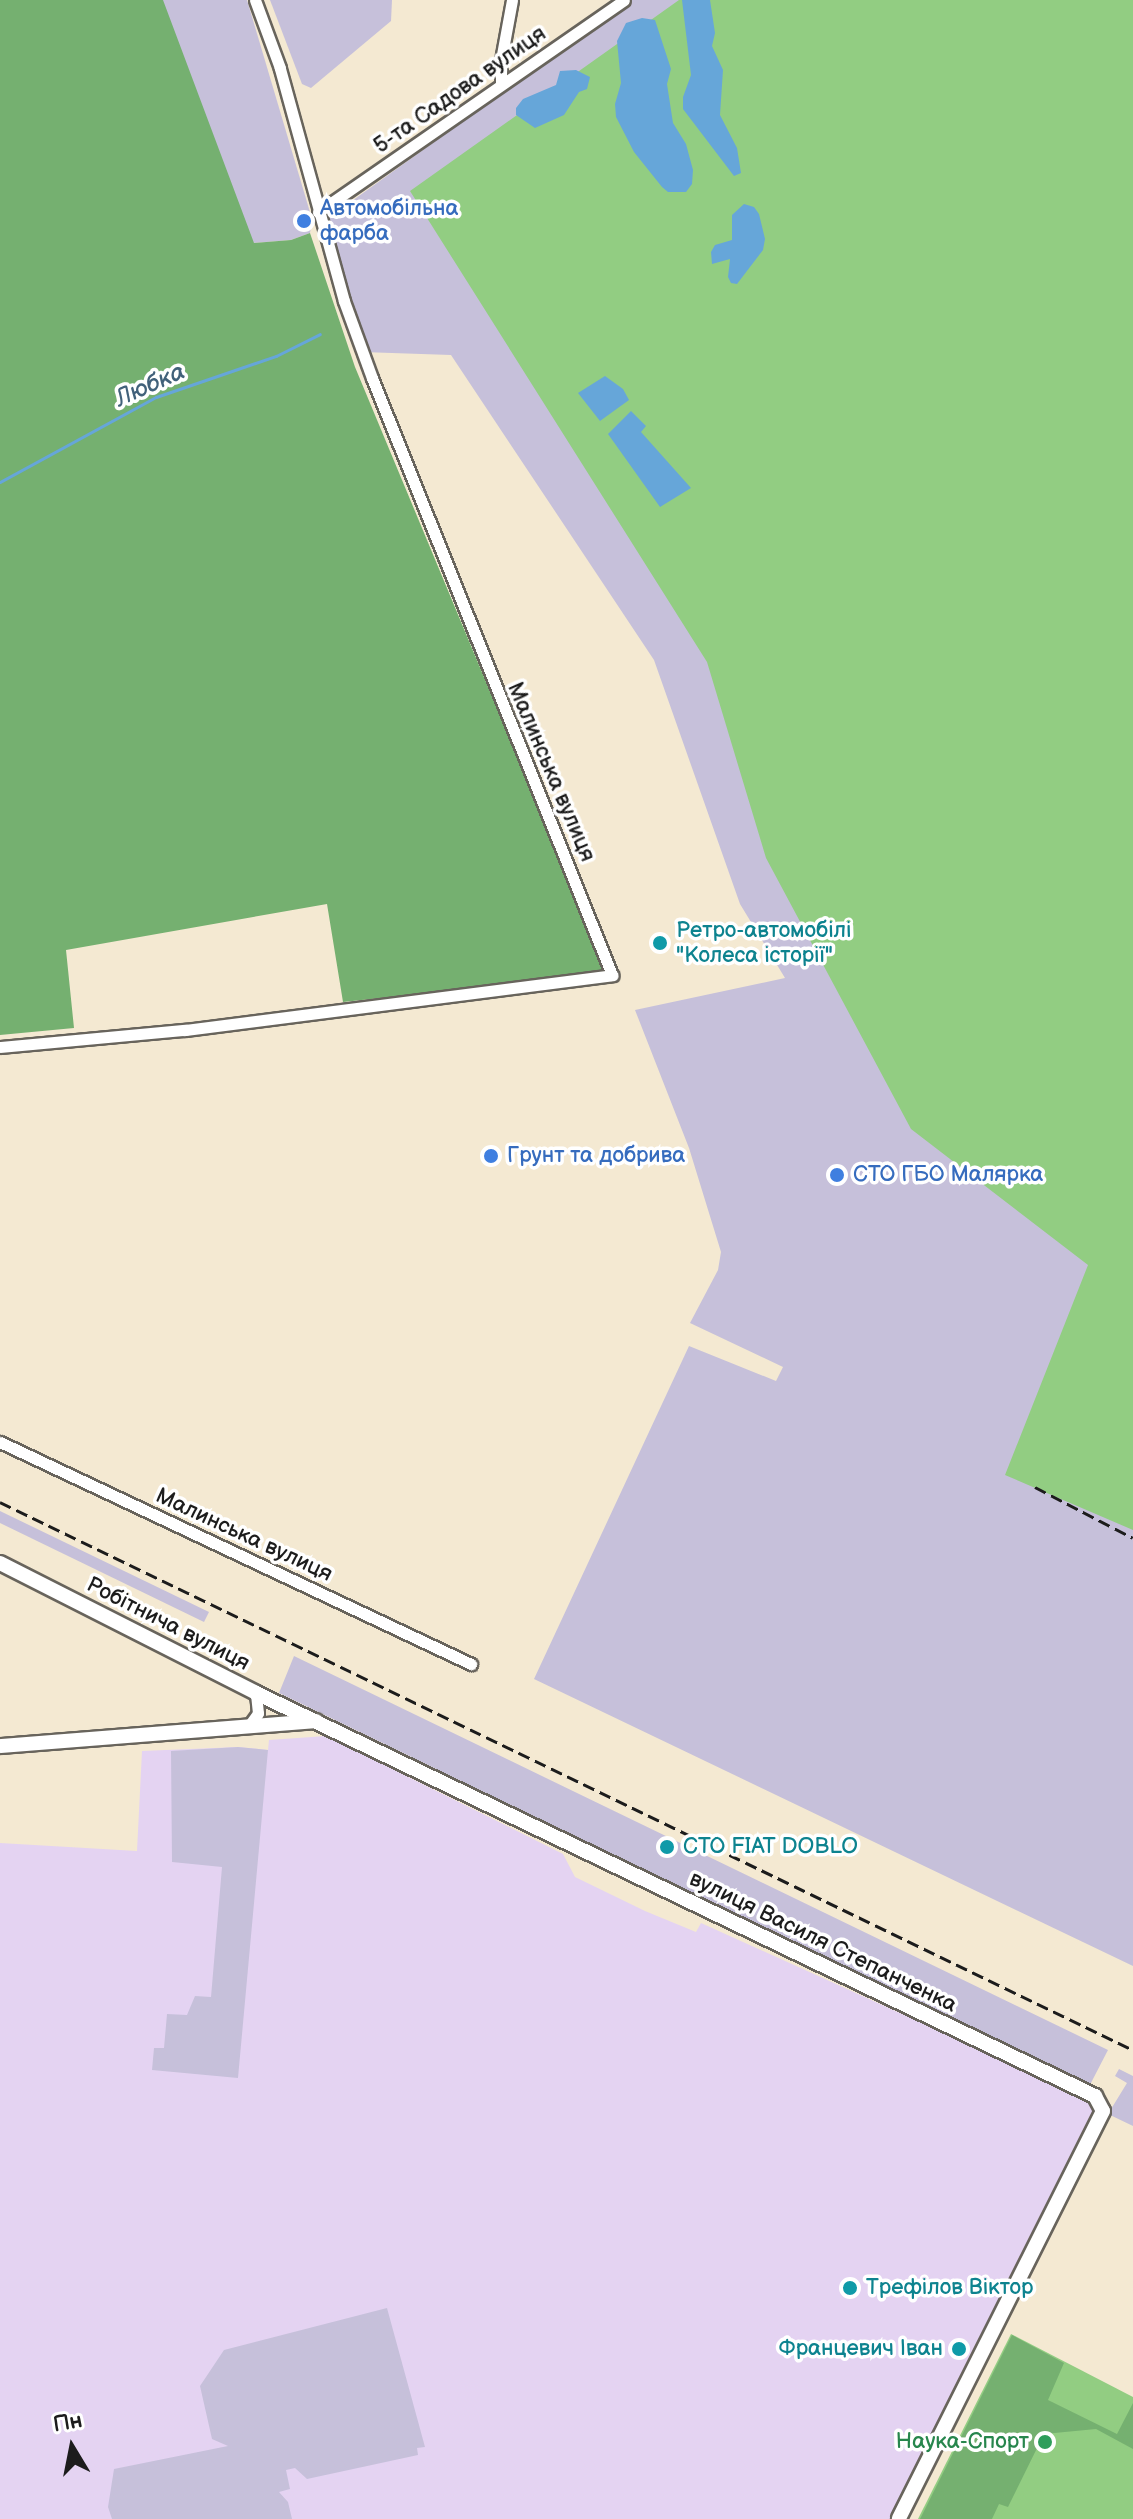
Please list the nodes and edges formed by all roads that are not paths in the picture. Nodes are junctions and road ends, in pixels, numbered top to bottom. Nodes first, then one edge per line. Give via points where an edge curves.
1 (255, 0) edge
2 (512, 0) edge
3 (624, 0) edge
4 (612, 4) edge
5 (501, 84) junction
6 (318, 212) junction
7 (0, 1047) edge
8 (0, 1442) edge
9 (0, 1563) edge
10 (471, 1664) dead end
11 (256, 1693) junction
12 (317, 1721) junction
13 (248, 1727) junction
14 (0, 1746) edge
15 (899, 2519) edge

1 - 6 street, Малинська вулиця via 280,68
2 - 5 street
3 - 4 street, 5-та Садова вулиця
4 - 5 street, 5-та Садова вулиця
5 - 6 street, 5-та Садова вулиця
6 - 7 street, Малинська вулиця via 372,378 612,975 216,1026
8 - 10 street, Малинська вулиця
9 - 11 street, Робітнича вулиця
11 - 12 street, Робітнича вулиця
11 - 13 street via 258,1713
12 - 13 street
12 - 15 street, вулиця Василя Степанченка via 1095,2096 1103,2111
13 - 14 street

